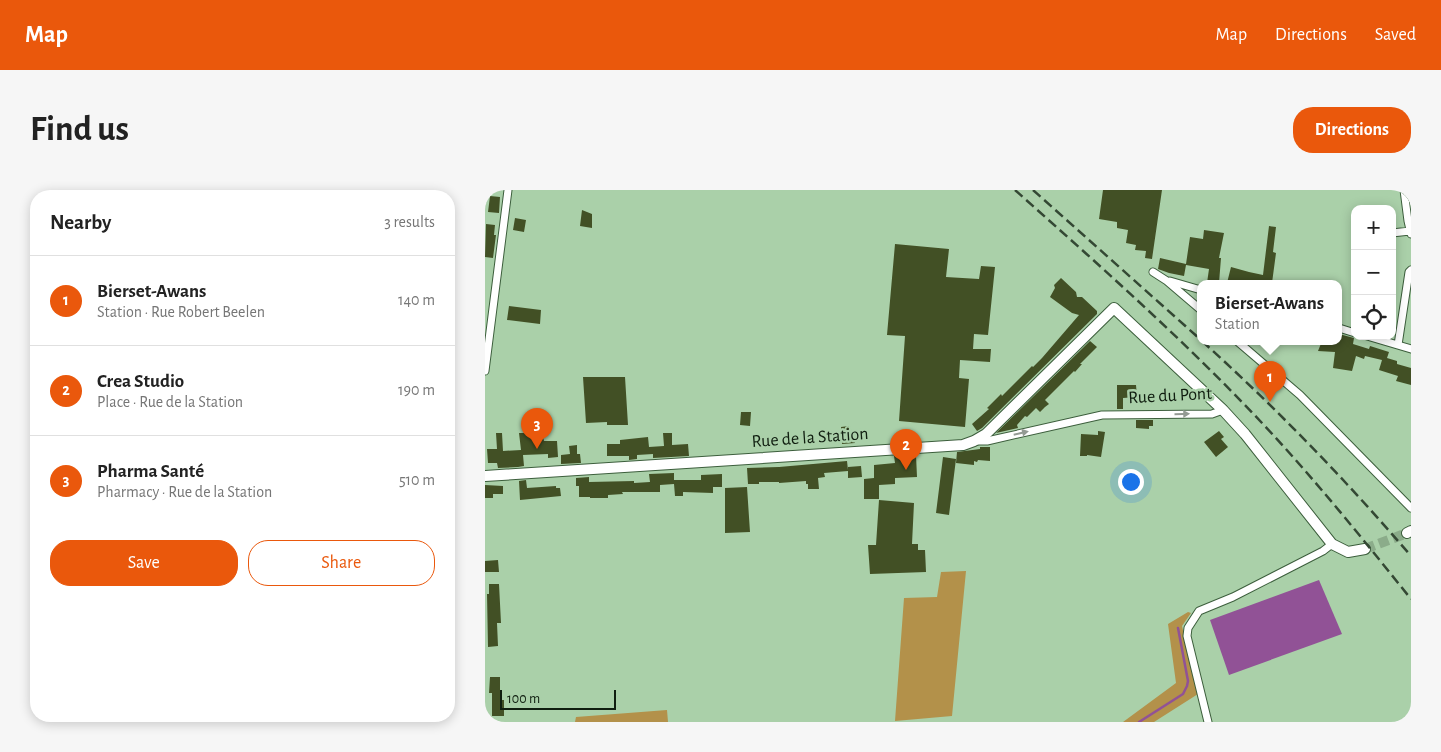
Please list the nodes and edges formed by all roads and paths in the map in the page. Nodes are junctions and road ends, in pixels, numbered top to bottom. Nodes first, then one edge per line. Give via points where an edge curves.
1 (508, 190) edge
2 (1405, 190) edge
3 (1411, 232) edge
4 (1396, 234) edge
5 (1411, 270) edge
6 (1153, 272) dead end
7 (1167, 281) junction
8 (1197, 289) edge
9 (1197, 307) edge
10 (1381, 340) edge
11 (1242, 345) edge
12 (1398, 345) junction
13 (1411, 349) edge
14 (485, 370) edge
15 (1223, 410) junction
16 (973, 441) junction
17 (485, 476) edge
18 (1411, 508) edge
19 (1332, 544) junction
20 (1365, 550) tunnel mouth
21 (1208, 722) edge

1 - 14 street
2 - 3 street
3 - 4 street
5 - 12 street
6 - 7 street
7 - 8 street
7 - 9 street
10 - 12 street
11 - 18 street via 1300,395
12 - 13 street
16 -> 15 street, Rue du Pont via 987,441 1103,415 1212,414
15 - 16 street, Rue de la Station via 1114,308 986,434
15 - 19 street, Rue du Pont
16 - 17 street, Rue de la Station via 955,445
19 - 20 street via 1348,552
19 - 21 street via 1233,597 1199,610 1187,636

